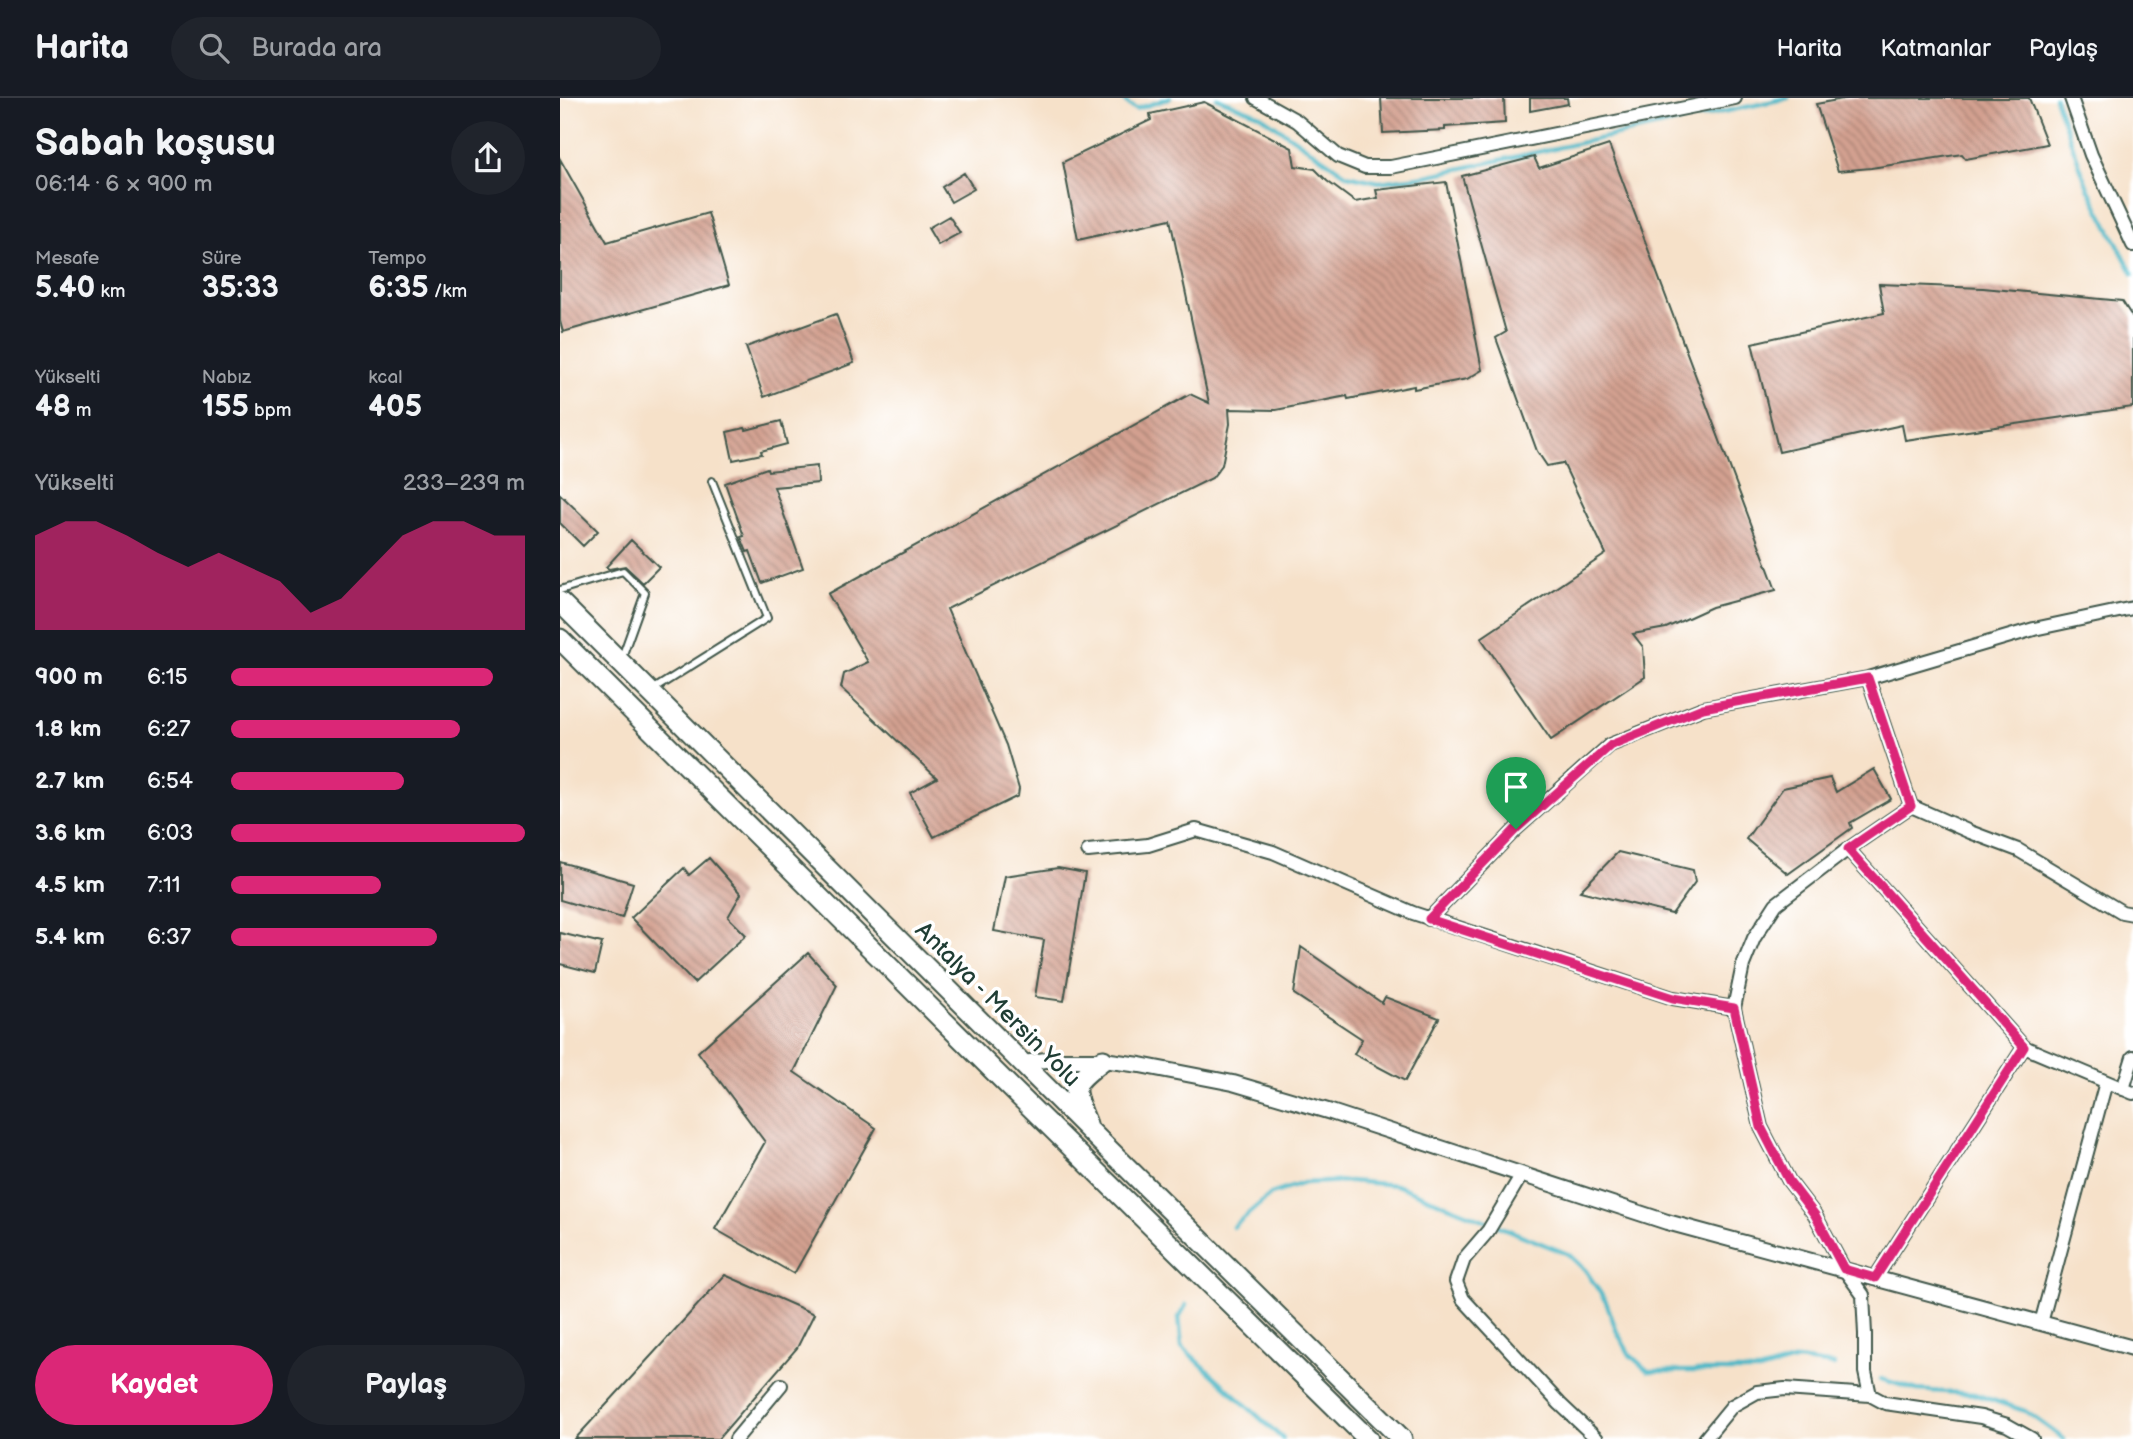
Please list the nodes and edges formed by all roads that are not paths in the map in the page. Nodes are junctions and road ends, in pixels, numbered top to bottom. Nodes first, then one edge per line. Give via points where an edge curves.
1 (1256, 98) edge
2 (1735, 98) edge
3 (2071, 98) edge
4 (2133, 246) edge
5 (712, 481) dead end
6 (560, 590) edge
7 (560, 602) edge
8 (2133, 608) edge
9 (560, 639) edge
10 (621, 662) junction
11 (1868, 678) junction
12 (650, 692) junction
13 (1911, 806) junction
14 (1848, 849) junction
15 (1088, 851) dead end
16 (2133, 915) edge
17 (1429, 919) junction
18 (1734, 1008) junction
19 (2024, 1047) junction
20 (2133, 1057) edge
21 (1103, 1060) junction
22 (1023, 1063) junction
23 (1004, 1081) junction
24 (2106, 1082) junction
25 (2128, 1091) edge
26 (1090, 1132) junction
27 (1522, 1174) junction
28 (1844, 1269) junction
29 (1875, 1278) junction
30 (2041, 1323) junction
31 (2133, 1348) edge
32 (781, 1385) dead end
33 (1870, 1395) junction
34 (2007, 1425) junction
35 (736, 1439) edge
36 (1368, 1439) edge
37 (1402, 1439) edge
38 (1597, 1439) edge
39 (1705, 1439) edge
40 (2001, 1439) edge
41 (2032, 1439) edge

1 - 2 street via 1297,121 1338,156 1364,167 1391,167
3 - 4 street via 2091,155
5 - 12 lane via 767,618
6 - 10 lane via 623,571 645,593
7 - 10 highway, Antalya - Mersin Yolu
8 - 11 street via 2034,629
9 - 23 highway, Antalya - Mersin Yolu
10 - 12 highway, Antalya - Mersin Yolu
11 - 13 street
11 - 17 street via 1703,708 1611,745 1516,829
12 - 22 highway, Antalya - Mersin Yolu
13 - 14 street
13 - 16 street via 2018,850
14 - 18 street via 1776,904 1743,965
14 - 19 street
15 - 17 street via 1148,845 1196,830 1273,852
17 - 18 street via 1673,998
18 - 28 street via 1761,1127
19 - 24 street
19 - 29 street
20 - 25 street
21 - 22 street
21 - 26 highway via 1075,1087
21 - 27 street via 1233,1083
22 - 23 highway
22 - 26 highway, Antalya - Mersin Yolu
23 - 36 highway, Antalya - Mersin Yolu
24 - 25 street
24 - 30 street
26 - 37 highway, Antalya - Mersin Yolu
27 - 28 street via 1667,1222
27 - 38 street via 1489,1231 1464,1259 1456,1282 1463,1299
28 - 29 street
28 - 33 street via 1863,1295 1864,1373
29 - 30 street
30 - 31 street
32 - 35 street
33 - 34 street via 1885,1403
33 - 39 street via 1786,1389 1757,1392 1732,1406
34 - 40 street
34 - 41 street

